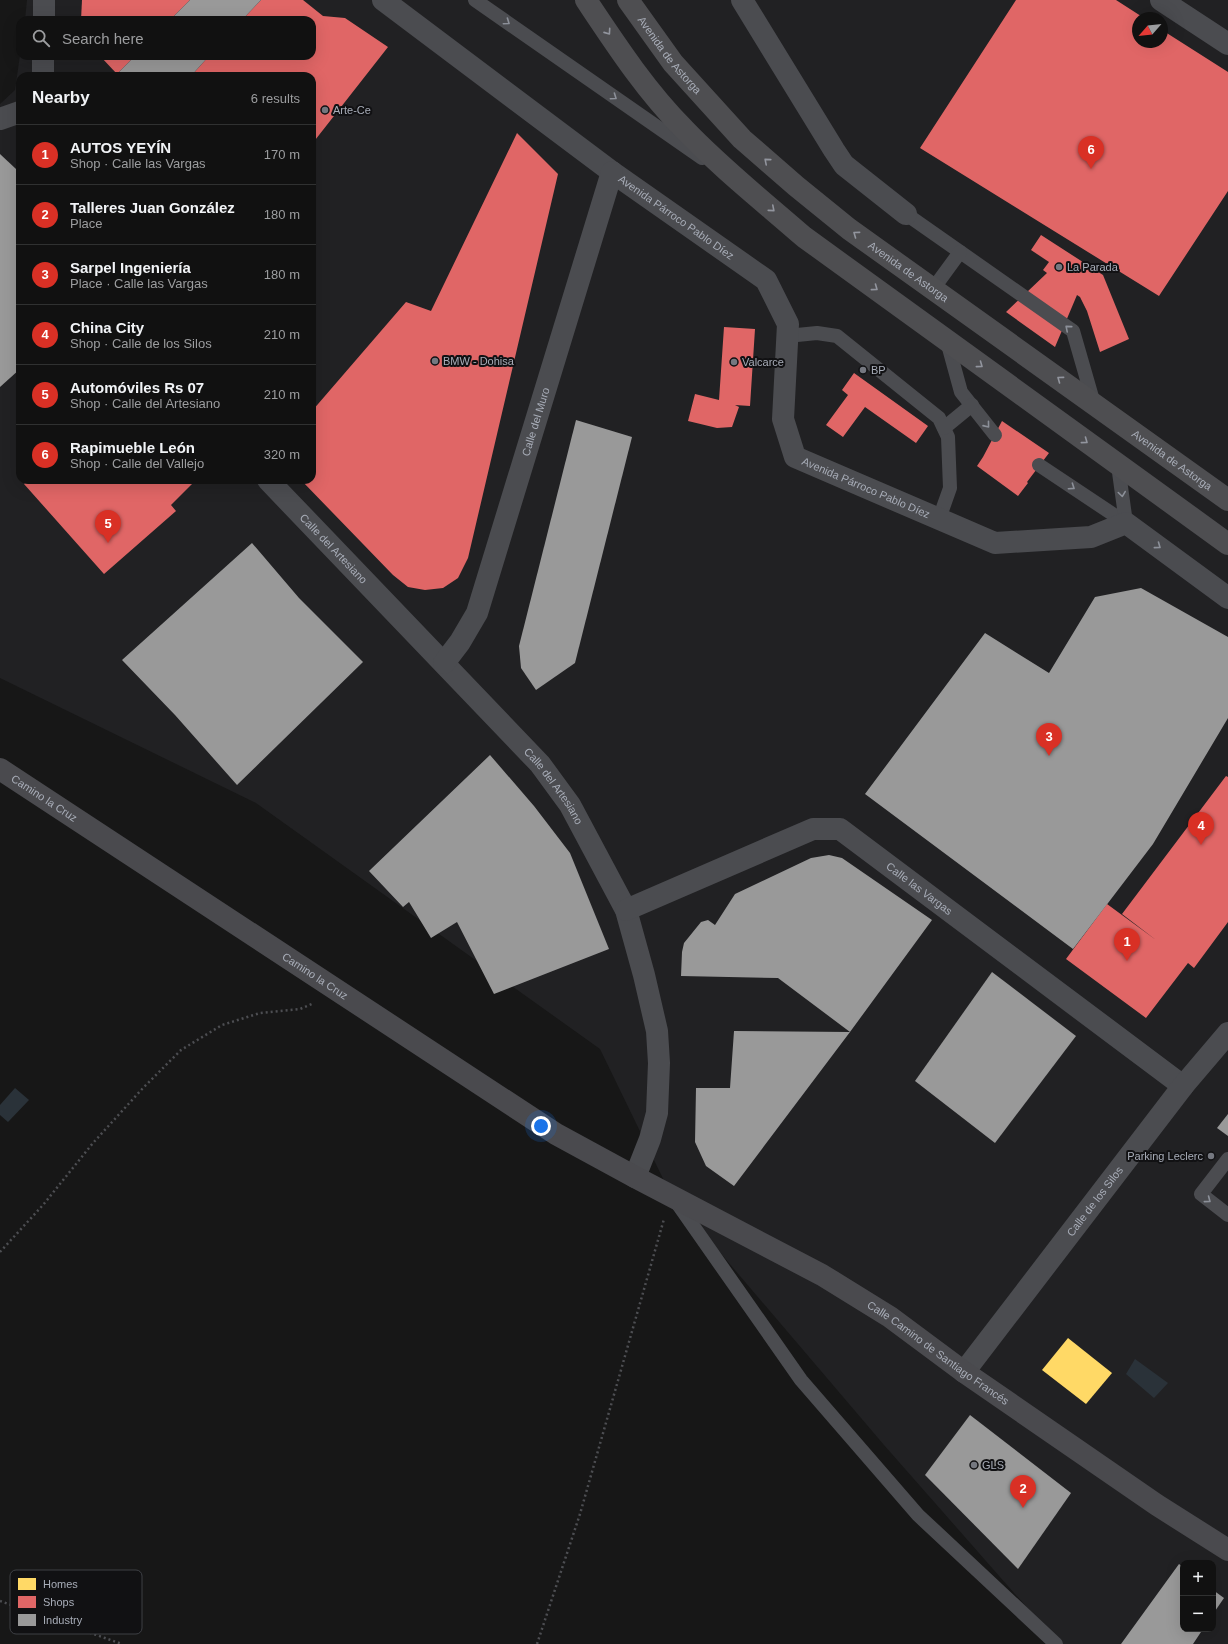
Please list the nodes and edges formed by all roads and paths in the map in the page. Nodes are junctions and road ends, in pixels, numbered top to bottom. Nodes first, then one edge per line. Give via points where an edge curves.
1 (44, 0) edge
2 (383, 0) edge
3 (475, 0) edge
4 (586, 0) edge
5 (628, 0) edge
6 (742, 0) edge
7 (1161, 0) edge
8 (44, 16) edge
9 (1228, 44) edge
10 (43, 60) edge
11 (43, 72) edge
12 (16, 113) edge
13 (0, 119) edge
14 (612, 172) junction
15 (743, 184) junction
16 (906, 214) joint
17 (960, 252) junction
18 (933, 289) junction
19 (788, 336) junction
20 (947, 341) junction
21 (1094, 404) junction
22 (972, 405) junction
23 (944, 428) junction
24 (995, 435) dead end
25 (1039, 465) dead end
26 (1118, 465) junction
27 (272, 484) edge
28 (1228, 500) edge
29 (939, 519) junction
30 (1126, 523) junction
31 (1228, 544) edge
32 (1228, 598) edge
33 (444, 663) junction
34 (0, 769) edge
35 (626, 910) junction
36 (340, 991) junction
37 (1228, 1033) edge
38 (1183, 1086) junction
39 (1228, 1159) edge
40 (635, 1177) junction
41 (671, 1195) junction
42 (1228, 1215) edge
43 (0, 1252) edge
44 (964, 1372) junction
45 (1228, 1550) edge
46 (0, 1601) edge
47 (10, 1605) edge
48 (94, 1634) edge
49 (122, 1644) edge
50 (537, 1644) edge
51 (1056, 1644) edge

1 - 8 street
2 - 14 street, Avenida Párroco Pablo Díez
3 -> 15 lane
4 -> 15 highway via 644,84 683,129
18 -> 5 highway, Avenida de Astorga via 849,229 742,139 673,63
6 - 16 street via 844,164
7 - 9 street
10 - 11 street
12 - 13 street
14 - 19 street, Avenida Párroco Pablo Díez via 766,280 788,324
14 - 33 street, Calle del Muro via 478,613
15 -> 20 highway via 804,237
16 - 17 lane
17 - 18 lane
21 -> 17 lane via 1073,331
21 -> 18 highway, Avenida de Astorga
19 - 23 lane via 817,333 837,336 939,418
19 - 29 street, Avenida Párroco Pablo Díez via 783,419 795,457
20 - 22 lane via 961,392
20 -> 26 highway
21 - 28 highway, Avenida de Astorga
22 - 23 lane
22 -> 24 lane
23 - 29 lane via 948,437 950,488
25 -> 30 lane
26 -> 30 lane
26 - 31 highway
27 - 33 street, Calle del Artesiano
29 - 30 street, Avenida Párroco Pablo Díez via 995,543 1091,537
30 -> 32 street
33 - 35 street, Calle del Artesiano via 544,770 570,805
34 - 36 street, Camino la Cruz
35 - 38 street, Calle las Vargas via 813,829 840,829
35 - 40 street, Calle del Artesiano via 657,1031 659,1062 657,1113
36 - 40 street, Camino la Cruz via 556,1134
36 - 43 path via 300,1009 260,1013 222,1024 182,1050 142,1088
37 - 38 street, Calle de los Silos
38 - 44 street, Calle de los Silos
39 -> 42 lane via 1201,1194
40 - 41 street, Calle Camino de Santiago Francés
41 - 44 street, Calle Camino de Santiago Francés via 828,1279 890,1318
41 - 50 path via 580,1514
41 - 51 lane via 801,1380 918,1515
44 - 45 street, Calle Camino de Santiago Francés via 1157,1505
46 - 47 path
48 - 49 path

